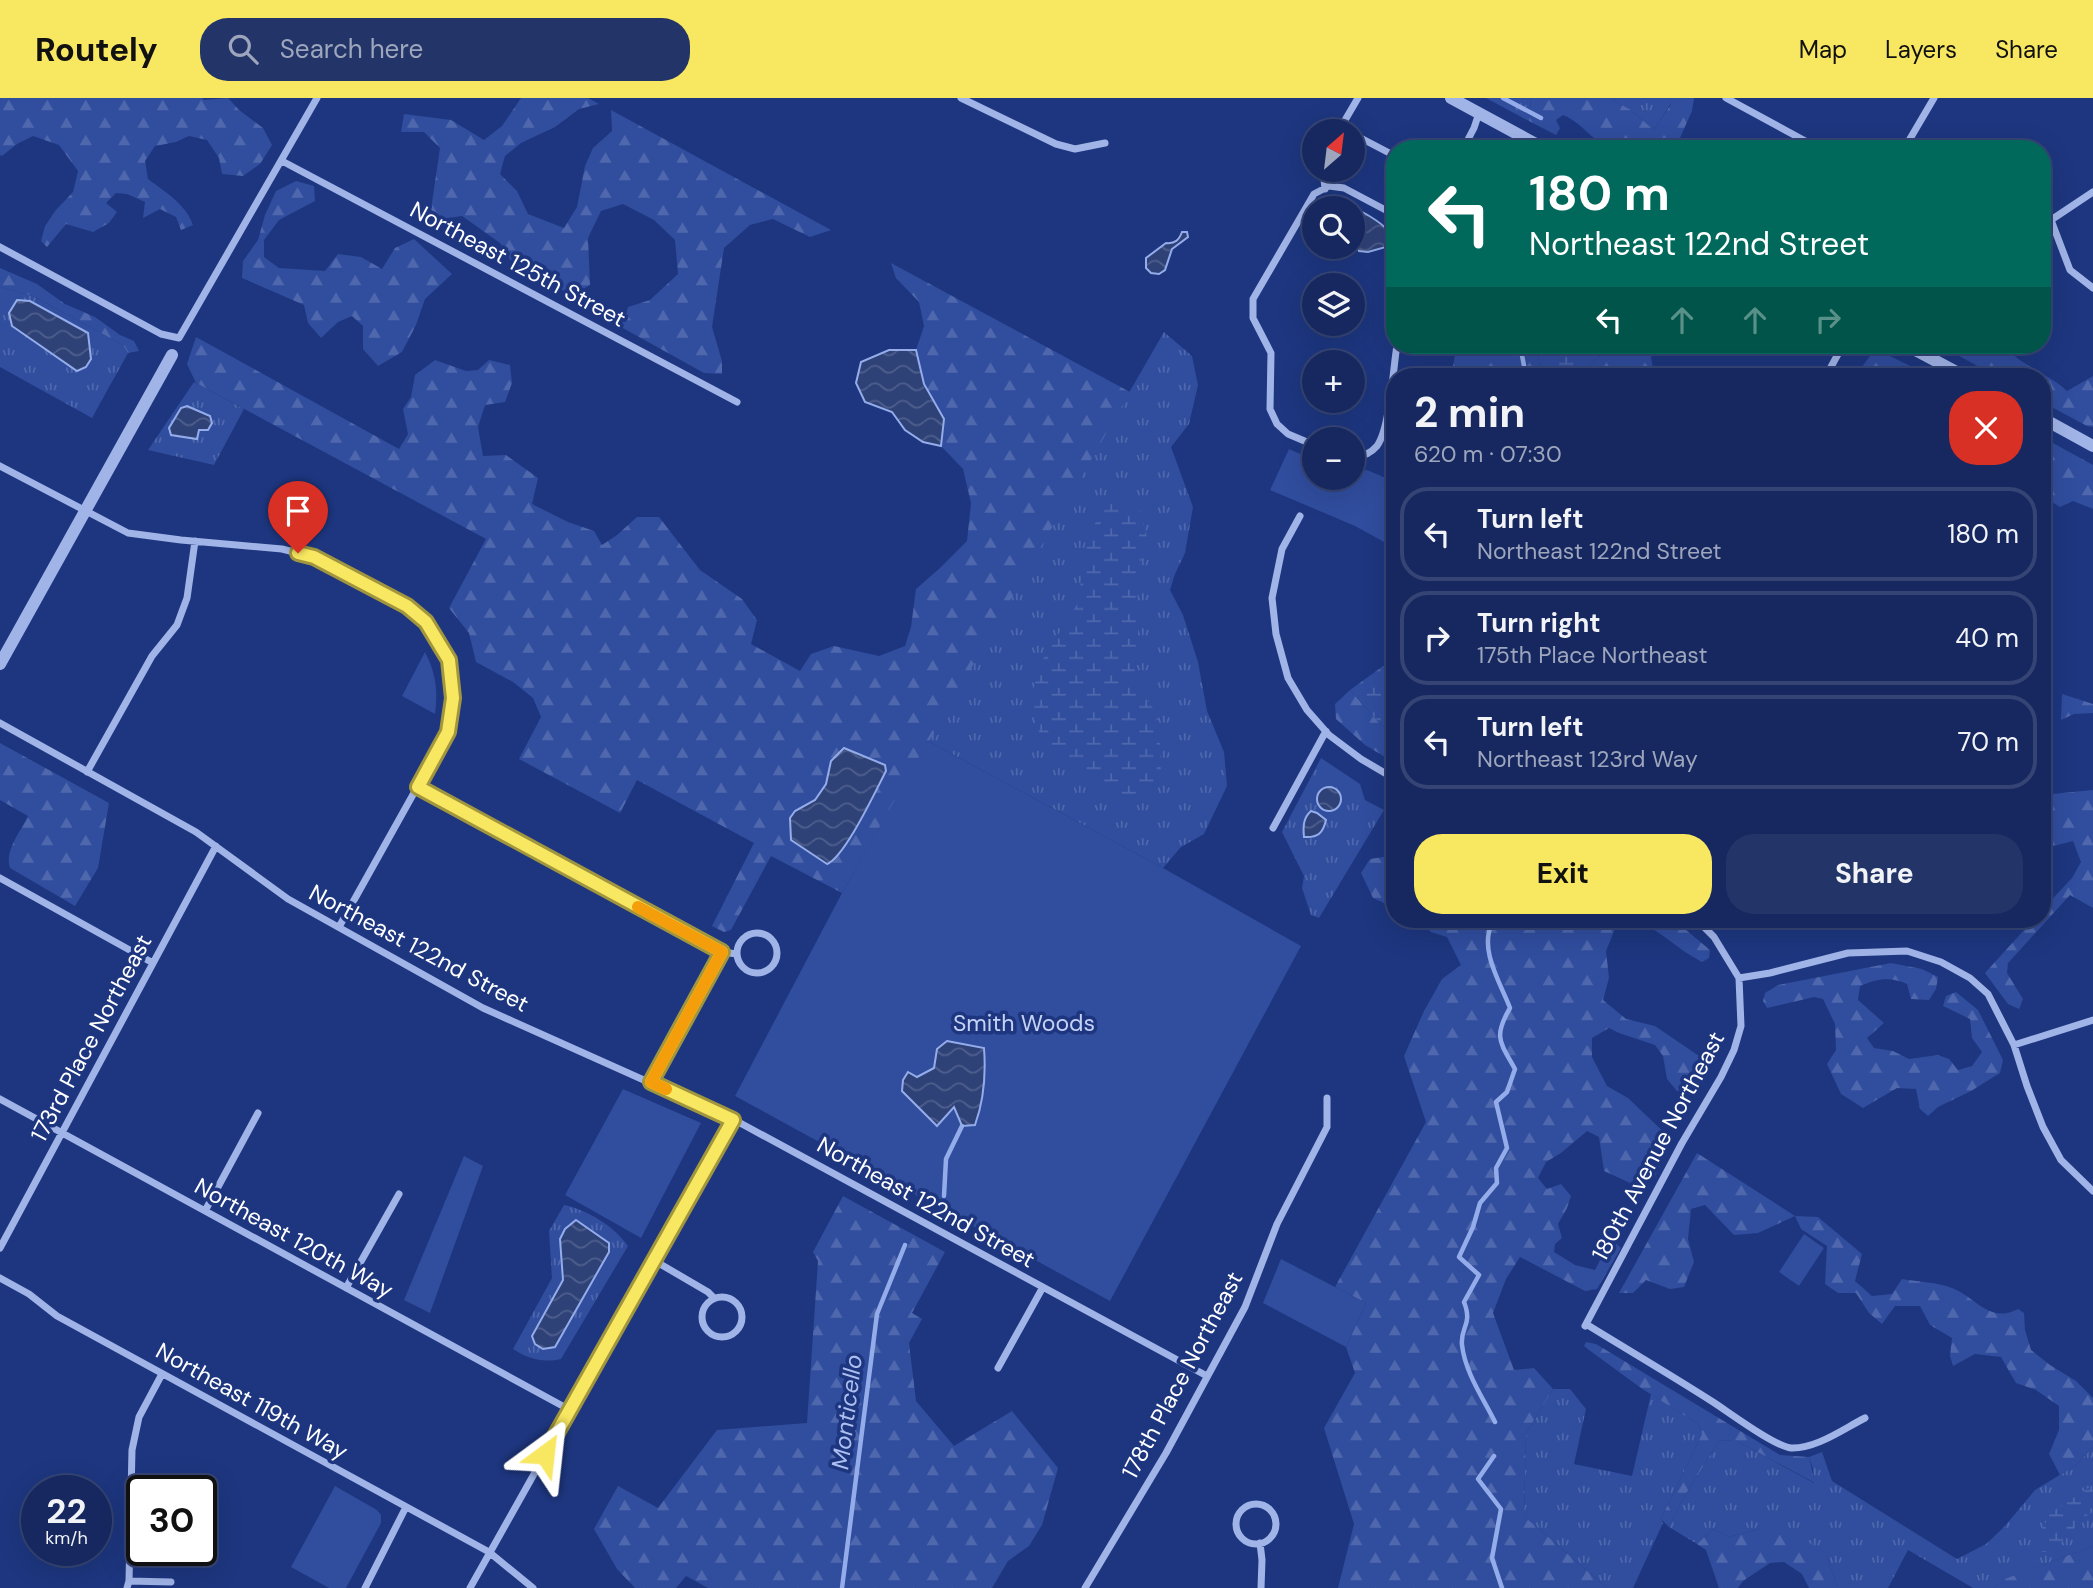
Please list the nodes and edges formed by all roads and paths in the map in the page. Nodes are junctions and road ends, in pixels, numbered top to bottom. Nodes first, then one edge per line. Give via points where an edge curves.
1 (317, 98) edge
2 (961, 98) edge
3 (1358, 98) edge
4 (1451, 98) edge
5 (1726, 98) edge
6 (1934, 98) edge
7 (1479, 113) junction
8 (1350, 119) edge
9 (1467, 140) edge
10 (1528, 140) edge
11 (1804, 140) edge
12 (1909, 140) edge
13 (1365, 141) edge
14 (1105, 143) dead end
15 (1386, 152) edge
16 (282, 161) junction
17 (1324, 182) edge
18 (1325, 189) junction
19 (2093, 192) edge
20 (1386, 210) edge
21 (2051, 219) edge
22 (2051, 232) edge
23 (0, 247) edge
24 (2093, 288) edge
25 (1923, 354) edge
26 (172, 355) dead end
27 (1949, 368) edge
28 (737, 402) dead end
29 (1386, 420) edge
30 (2051, 423) edge
31 (1302, 440) edge
32 (2093, 446) edge
33 (1365, 455) edge
34 (0, 466) edge
35 (84, 510) junction
36 (1300, 516) dead end
37 (195, 541) junction
38 (0, 664) edge
39 (0, 723) edge
40 (1326, 731) junction
41 (87, 772) junction
42 (1386, 774) edge
43 (418, 787) junction
44 (1273, 828) dead end
45 (216, 846) junction
46 (0, 878) edge
47 (338, 927) junction
48 (1705, 928) edge
49 (722, 952) junction
50 (737, 954) junction
51 (153, 963) junction
52 (1739, 978) junction
53 (2093, 1020) edge
54 (2014, 1045) junction
55 (651, 1082) junction
56 (1327, 1098) dead end
57 (0, 1099) edge
58 (258, 1114) dead end
59 (733, 1120) junction
60 (62, 1133) junction
61 (2093, 1191) edge
62 (399, 1194) dead end
63 (205, 1211) junction
64 (0, 1248) edge
65 (655, 1261) junction
66 (0, 1278) edge
67 (1042, 1287) junction
68 (346, 1288) junction
69 (714, 1298) junction
70 (998, 1368) dead end
71 (162, 1374) junction
72 (1207, 1376) junction
73 (570, 1410) junction
74 (1865, 1418) dead end
75 (406, 1507) junction
76 (1260, 1544) junction
77 (489, 1552) junction
78 (171, 1582) dead end
79 (128, 1584) edge
80 (365, 1588) edge
81 (470, 1588) edge
82 (533, 1588) edge
83 (1085, 1588) edge
84 (1261, 1588) edge

1 - 16 street
2 - 14 street via 1056,144 1075,149
3 - 8 street
4 - 7 street
5 - 11 street
6 - 12 street
7 - 9 street
7 - 10 street
13 - 15 street
16 - 23 street via 179,338 161,334
16 - 28 street, Northeast 125th Street
17 - 18 street
18 - 20 street via 1343,188
18 - 31 street via 1314,194 1253,299 1253,318 1271,353 1270,409 1277,424
19 - 21 street
22 - 24 street via 2070,270
25 - 27 street
26 - 35 street
29 - 33 street via 1376,447
30 - 32 street
34 - 35 street
35 - 37 street via 128,533
35 - 38 street
36 - 40 street via 1282,549 1272,598 1276,634 1288,678
37 - 41 street via 187,598 177,625 152,656
37 - 43 street via 282,549 314,557 407,606 426,622 449,660 453,698 448,732
39 - 41 street, Northeast 122nd Street
40 - 42 street
40 - 44 street
41 - 45 street, Northeast 122nd Street
43 - 47 street
43 - 49 street
45 - 47 street, Northeast 122nd Street via 288,899
45 - 51 street, 173rd Place Northeast
46 - 51 street
47 - 55 street, Northeast 122nd Street via 483,1008
48 - 52 street
49 - 50 street
49 - 55 street
50 - 50 street via 742,966 758,973 770,969 777,951 768,935 755,932 743,937
51 - 60 street, 173rd Place Northeast
52 - 54 street via 1848,953 1907,951 1970,978 1988,994
52 - 74 street, 180th Avenue Northeast via 1741,1027 1734,1049 1585,1325 1788,1448 1817,1442
53 - 54 street
54 - 61 street via 2043,1127 2061,1160
55 - 59 street, Northeast 122nd Street
56 - 72 street, 178th Place Northeast via 1327,1127 1277,1224 1245,1307
57 - 60 street, Northeast 120th Way
58 - 63 street
59 - 65 street
59 - 67 street, Northeast 122nd Street
60 - 63 street, Northeast 120th Way
60 - 64 street, 173rd Place Northeast
62 - 68 street
63 - 68 street, Northeast 120th Way
65 - 69 street
65 - 73 street
66 - 71 street, Northeast 119th Way via 57,1316
67 - 70 street
67 - 72 street, Northeast 122nd Street
68 - 73 street, Northeast 120th Way
69 - 69 street via 726,1297 740,1307 740,1325 732,1334 714,1335 704,1326 702,1313
71 - 75 street, Northeast 119th Way
71 - 79 street via 139,1417 132,1450
72 - 83 street, 178th Place Northeast
73 - 77 street
75 - 77 street, Northeast 119th Way
75 - 80 street
76 - 76 street via 1246,1541 1237,1526 1243,1510 1254,1504 1271,1511 1276,1523 1273,1535
76 - 84 street
77 - 81 street
77 - 82 street, Northeast 119th Way
78 - 79 street

